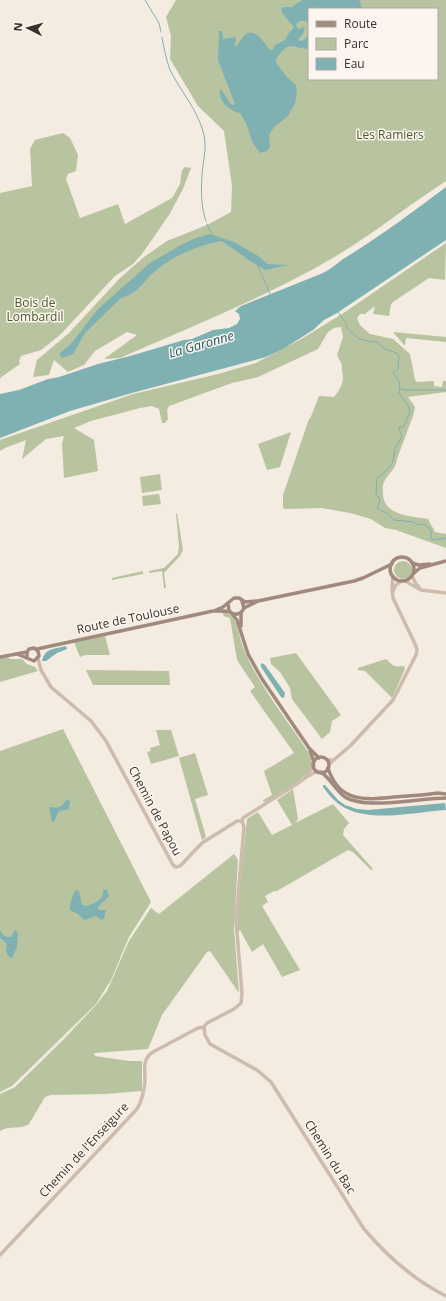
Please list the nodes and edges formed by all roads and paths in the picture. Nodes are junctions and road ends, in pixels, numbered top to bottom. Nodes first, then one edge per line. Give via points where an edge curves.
1 (446, 561) edge
2 (412, 563) junction
3 (439, 563) junction
4 (392, 564) junction
5 (377, 570) junction
6 (392, 574) junction
7 (413, 574) junction
8 (401, 581) junction
9 (406, 581) junction
10 (427, 591) junction
11 (393, 592) junction
12 (446, 593) edge
13 (242, 600) junction
14 (228, 602) junction
15 (258, 602) junction
16 (242, 610) junction
17 (213, 611) junction
18 (231, 613) junction
19 (241, 629) junction
20 (48, 647) junction
21 (36, 649) junction
22 (27, 652) junction
23 (17, 654) junction
24 (39, 654) junction
25 (0, 657) edge
26 (27, 658) junction
27 (38, 659) junction
28 (34, 661) junction
29 (41, 670) junction
30 (309, 748) junction
31 (319, 758) junction
32 (327, 760) junction
33 (333, 760) junction
34 (314, 764) junction
35 (329, 766) junction
36 (320, 772) junction
37 (305, 778) junction
38 (446, 794) edge
39 (446, 798) edge
40 (242, 821) junction
41 (204, 1026) junction
42 (0, 1255) edge
43 (446, 1296) edge

1 - 3 main road
2 - 3 main road
2 - 4 main road via 401,558
2 - 7 main road
3 - 7 main road via 420,568
4 - 5 main road
4 - 6 main road
5 - 6 main road
5 - 15 main road via 354,581
6 - 8 main road
6 - 11 street
7 - 9 main road
7 - 10 street via 416,584
8 - 9 main road
8 - 11 street
9 - 10 street
10 - 12 street
11 - 33 street via 393,598 416,646 416,655 393,700 350,746
13 - 14 main road via 235,598
13 - 15 main road
13 - 16 main road
14 - 17 main road, Route de Toulouse
14 - 18 main road
15 - 16 main road
16 - 18 main road via 237,614
16 - 19 main road
17 - 18 main road, Route de Toulouse
17 - 20 main road, Route de Toulouse
18 - 19 main road
19 - 30 main road via 248,654 257,671
20 - 21 main road, Route de Toulouse
20 - 24 main road, Route de Toulouse
21 - 22 main road via 31,648
21 - 24 main road
22 - 23 main road
22 - 26 main road
23 - 25 main road
23 - 26 main road
24 - 27 main road
26 - 28 main road
27 - 28 main road
27 - 29 street, Chemin de Papou
28 - 29 street, Chemin de Papou
29 - 40 street, Chemin de Papou via 56,692 99,731 174,866 181,865 206,840 237,821
30 - 31 main road
30 - 34 main road
31 - 32 main road
31 - 34 main road
32 - 33 street
32 - 35 main road
33 - 35 street
34 - 36 main road
34 - 37 street
35 - 36 main road via 325,772
35 - 38 main road via 330,774 341,789 358,798
36 - 37 street
36 - 39 main road via 343,796 357,802
37 - 40 street
40 - 41 street, Chemin de l'Enseigure via 244,827 236,921 241,1003
41 - 42 street, Chemin de l'Enseigure via 148,1056 145,1062 143,1093 137,1109
41 - 43 street, Chemin du Bac via 210,1044 258,1070 271,1082 373,1240 413,1276

